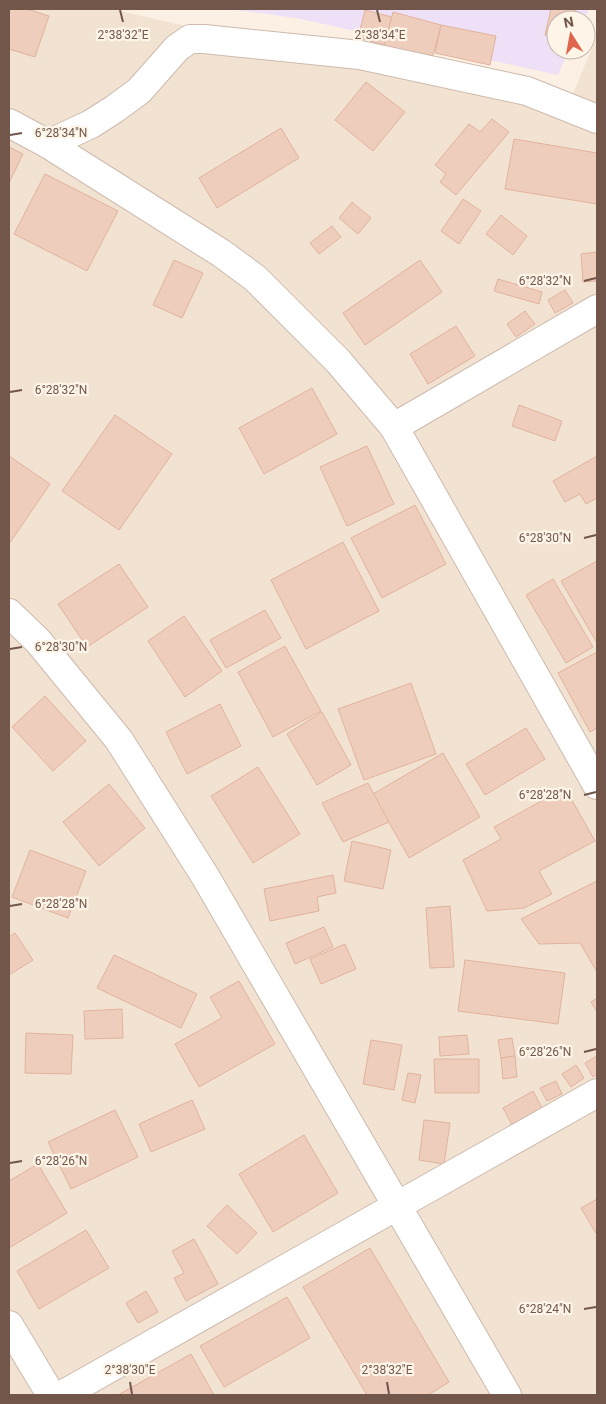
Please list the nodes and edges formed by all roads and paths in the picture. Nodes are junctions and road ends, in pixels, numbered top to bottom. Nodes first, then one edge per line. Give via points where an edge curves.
1 (597, 119) edge
2 (9, 123) edge
3 (48, 144) junction
4 (597, 309) edge
5 (394, 427) junction
6 (9, 613) edge
7 (597, 785) edge
8 (597, 1093) edge
9 (396, 1207) junction
10 (9, 1325) edge
11 (51, 1395) edge
12 (62, 1395) edge
13 (508, 1395) edge

1 - 3 street via 526,91 360,56 190,39 177,48 126,101 91,124
2 - 3 street
3 - 5 street via 221,253 255,278 338,361
4 - 5 street
5 - 7 street
6 - 9 street via 38,641 119,740 205,876
8 - 9 street
9 - 12 street
9 - 13 street
10 - 11 street

